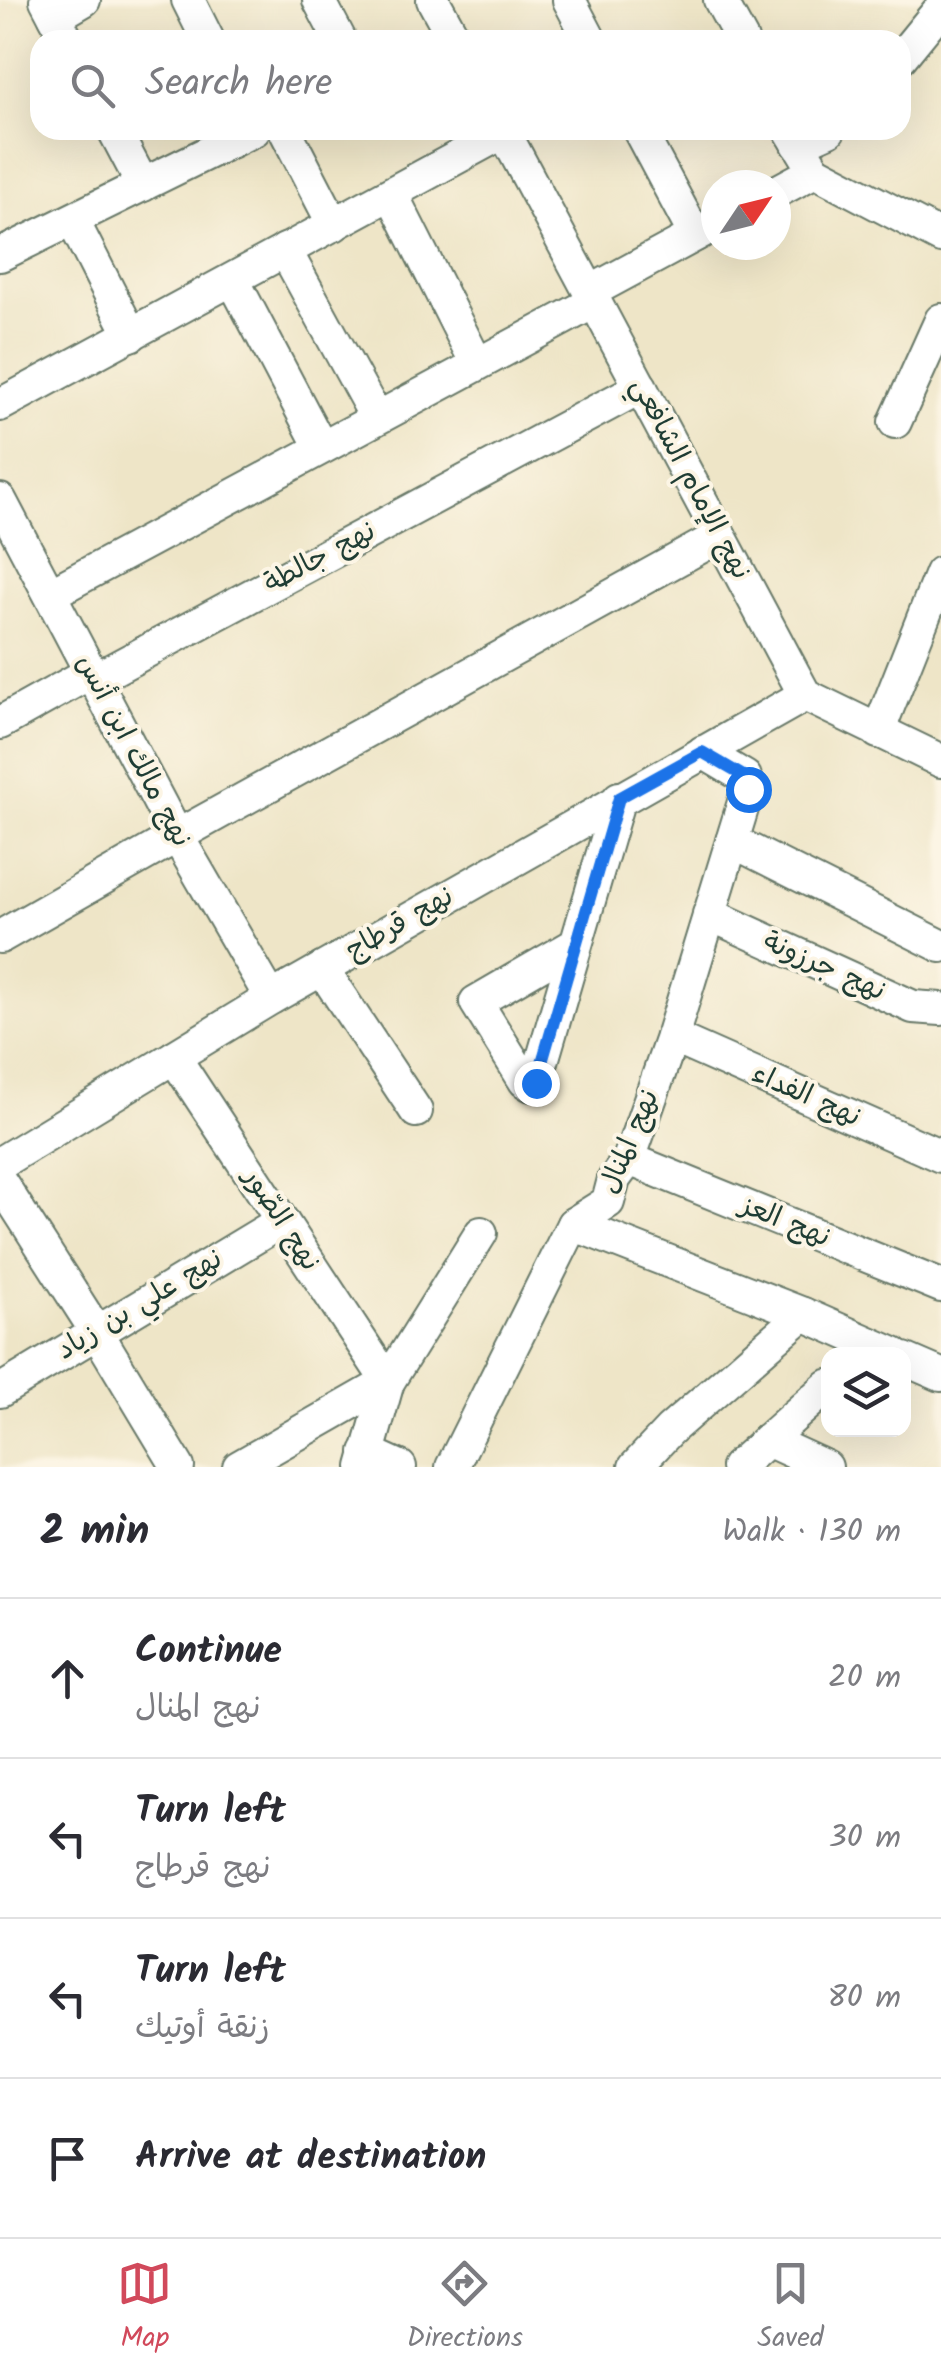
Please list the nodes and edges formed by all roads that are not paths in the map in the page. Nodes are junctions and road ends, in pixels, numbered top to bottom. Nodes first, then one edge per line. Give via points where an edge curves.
1 (84, 0) edge
2 (188, 0) edge
3 (318, 0) edge
4 (569, 0) edge
5 (720, 0) edge
6 (941, 8) edge
7 (56, 19) edge
8 (203, 30) edge
9 (334, 30) edge
10 (585, 30) edge
11 (736, 30) edge
12 (911, 45) edge
13 (119, 140) edge
14 (234, 140) edge
15 (290, 140) edge
16 (487, 140) edge
17 (508, 140) edge
18 (646, 140) edge
19 (801, 148) edge
20 (788, 170) edge
21 (143, 186) junction
22 (392, 195) junction
23 (74, 220) junction
24 (701, 223) edge
25 (334, 226) junction
26 (701, 233) edge
27 (941, 236) edge
28 (285, 250) junction
29 (0, 255) edge
30 (232, 280) junction
31 (592, 297) junction
32 (941, 320) edge
33 (132, 335) junction
34 (477, 364) junction
35 (641, 387) junction
36 (0, 405) edge
37 (376, 417) junction
38 (895, 422) dead end
39 (321, 447) junction
40 (2, 508) edge
41 (720, 536) junction
42 (941, 573) edge
43 (50, 594) junction
44 (95, 679) junction
45 (805, 695) junction
46 (0, 722) edge
47 (878, 732) junction
48 (702, 752) junction
49 (941, 761) edge
50 (619, 798) junction
51 (178, 836) junction
52 (732, 841) junction
53 (709, 914) junction
54 (0, 937) edge
55 (576, 944) dead end
56 (941, 946) edge
57 (322, 969) junction
58 (272, 998) junction
59 (941, 1009) edge
60 (672, 1038) junction
61 (174, 1057) junction
62 (416, 1111) dead end
63 (941, 1156) edge
64 (630, 1159) junction
65 (0, 1163) edge
66 (0, 1181) edge
67 (282, 1221) junction
68 (573, 1224) junction
69 (482, 1233) dead end
70 (941, 1286) edge
71 (804, 1314) junction
72 (96, 1330) junction
73 (872, 1347) edge
74 (911, 1364) edge
75 (941, 1376) edge
76 (388, 1382) junction
77 (0, 1391) edge
78 (821, 1392) edge
79 (767, 1440) junction
80 (366, 1459) edge
81 (178, 1467) edge
82 (239, 1467) edge
83 (400, 1467) edge
84 (452, 1467) edge
85 (635, 1467) edge
86 (736, 1467) edge
87 (826, 1467) edge

1 - 7 street
2 - 8 street
3 - 9 street
4 - 10 street
5 - 11 street
6 - 12 street
13 - 21 street
14 - 21 street
15 - 25 street
16 - 22 street
17 - 31 street, نهج الإمام الشافعي
18 - 24 street
19 - 20 street
19 - 27 street
21 - 23 street
22 - 25 street
22 - 34 street
23 - 29 street
23 - 33 street
25 - 28 street
26 - 31 street
28 - 30 street
28 - 37 street
30 - 33 street
30 - 39 street
31 - 34 street
31 - 35 street, نهج الإمام الشافعي
32 - 38 street
33 - 36 street
34 - 37 street
35 - 41 street, نهج الإمام الشافعي
35 - 44 street, نهج جالطة
37 - 39 street
39 - 43 street
40 - 43 street, نهج مالك ابن أنس
41 - 45 street, نهج الإمام الشافعي
41 - 51 street
42 - 47 street
43 - 44 street, نهج مالك ابن أنس
44 - 46 street, نهج جالطة via 84,676
44 - 51 street, نهج مالك ابن أنس
45 - 47 street
45 - 48 street, نهج قرطاج
47 - 49 street
48 - 50 street, نهج قرطاج
48 - 52 street, نهج المنال via 749,784
50 - 55 street
50 - 57 street, نهج قرطاج
51 - 54 street
51 - 58 street, نهج مالك ابن أنس
52 - 53 street, نهج المنال
52 - 56 street
53 - 59 street, نهج جرزونة via 912,1007
53 - 60 street, نهج المنال
57 - 58 street, نهج قرطاج
57 - 62 street
58 - 61 street, نهج قرطاج
60 - 63 street, نهج الفداء
60 - 64 street, نهج المنال
61 - 65 street, نهج قرطاج
61 - 67 street, نهج الصّور
64 - 68 street, نهج المنال via 614,1178 608,1202
64 - 70 street, نهج العز
66 - 72 street
67 - 72 street, نهج علي بن زياد
67 - 76 street, نهج الصّور
68 - 71 street
68 - 84 street, نهج المنال
69 - 76 street
71 - 73 street
71 - 85 street
72 - 77 street, نهج علي بن زياد
72 - 81 street
74 - 75 street
76 - 80 street
76 - 82 street
78 - 79 street
79 - 86 street
79 - 87 street
80 - 83 street

